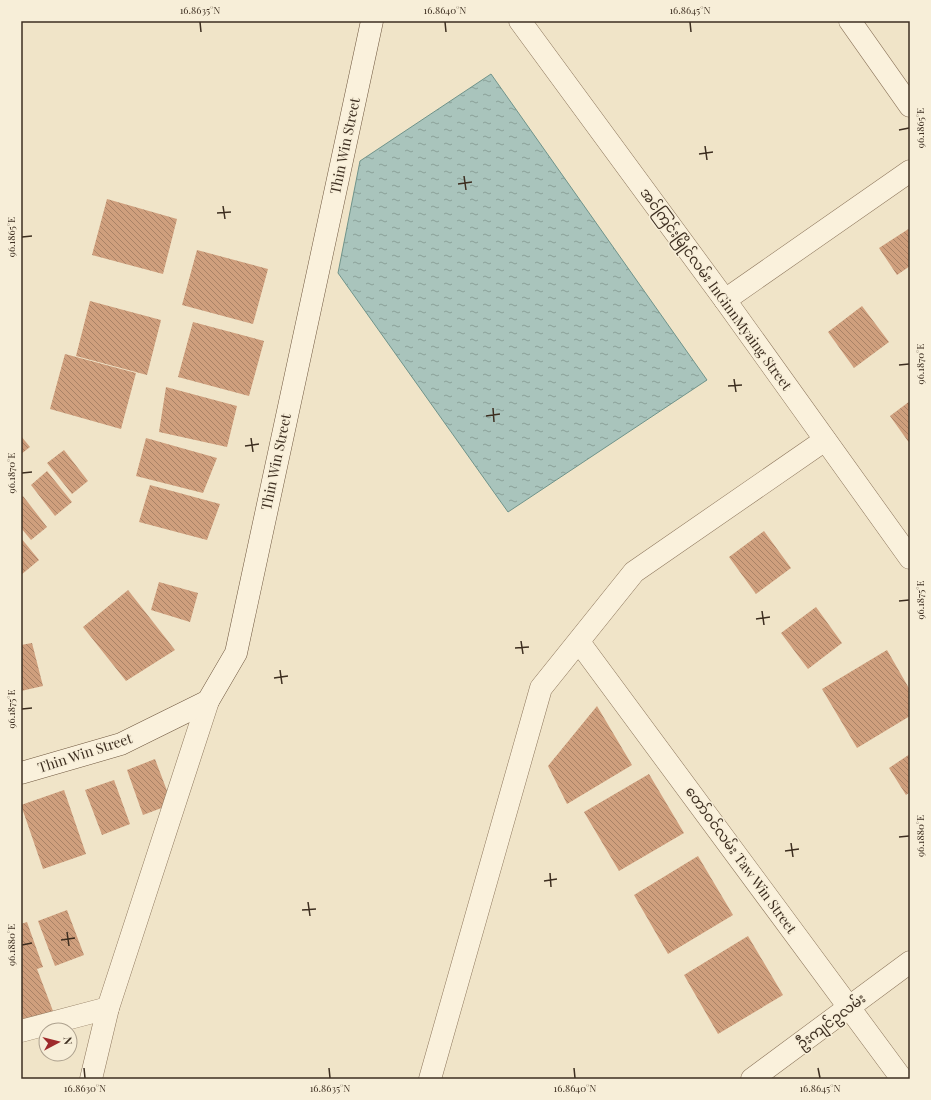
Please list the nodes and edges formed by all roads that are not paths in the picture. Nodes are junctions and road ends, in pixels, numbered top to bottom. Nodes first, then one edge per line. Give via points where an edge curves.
1 (372, 21) edge
2 (520, 21) edge
3 (850, 21) edge
4 (910, 106) edge
5 (910, 171) edge
6 (725, 300) junction
7 (825, 440) junction
8 (910, 558) edge
9 (579, 642) junction
10 (208, 701) junction
11 (21, 773) edge
12 (910, 962) edge
13 (849, 1007) junction
14 (108, 1008) junction
15 (21, 1031) edge
16 (91, 1079) edge
17 (430, 1079) edge
18 (752, 1079) edge
19 (902, 1079) edge

1 - 10 street, Thin Win Street via 236,653
2 - 6 street, အင်ကြင်းမြိုင်လမ်း InGinnMyaing Street
3 - 4 street
5 - 6 street
6 - 7 street, အင်ကြင်းမြိုင်လမ်း InGinnMyaing Street
7 - 8 street, အင်ကြင်းမြိုင်လမ်း InGinnMyaing Street
7 - 9 street via 634,572
9 - 13 street, တော်ဝင်လမ်း Taw Win Street
9 - 17 street via 541,688
10 - 11 street, Thin Win Street via 122,744
10 - 14 street
12 - 13 street, ဦးကျင်ဥလမ်း
13 - 18 street, ဦးကျင်ဥလမ်း
13 - 19 street, တော်ဝင်လမ်း Taw Win Street
14 - 15 street
14 - 16 street

